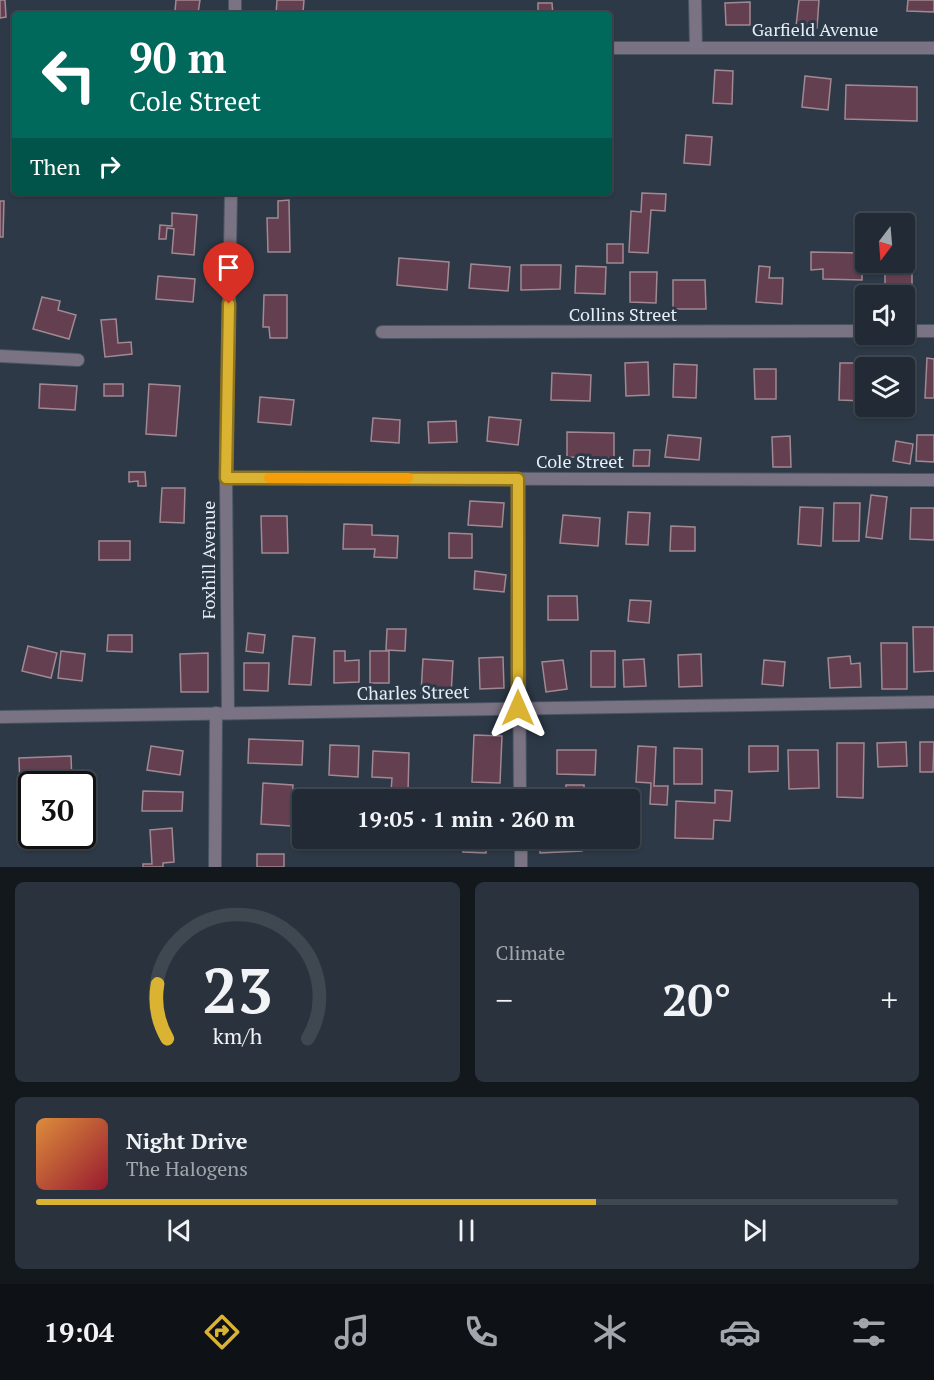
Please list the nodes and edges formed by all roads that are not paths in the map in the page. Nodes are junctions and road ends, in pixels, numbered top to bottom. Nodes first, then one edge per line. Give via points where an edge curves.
1 (695, 0) edge
2 (696, 47) junction
3 (612, 48) edge
4 (934, 48) edge
5 (231, 195) edge
6 (855, 331) edge
7 (915, 331) edge
8 (934, 331) edge
9 (382, 332) dead end
10 (0, 356) edge
11 (78, 360) dead end
12 (226, 478) junction
13 (518, 479) junction
14 (934, 480) edge
15 (934, 702) edge
16 (518, 708) junction
17 (222, 713) junction
18 (0, 717) edge
19 (520, 789) edge
20 (520, 849) edge
21 (215, 867) edge
22 (521, 867) edge

1 - 2 street
2 - 3 street, Garfield Avenue
2 - 4 street, Garfield Avenue
5 - 12 street, Foxhill Avenue
6 - 9 street, Collins Street
7 - 8 street
10 - 11 street
12 - 13 street, Cole Street
12 - 17 street, Foxhill Avenue
13 - 14 street, Cole Street
13 - 16 street
15 - 16 street, Charles Street
16 - 17 street, Charles Street
16 - 19 street
17 - 18 street, Charles Street
17 - 21 street, Foxhill Avenue
20 - 22 street

